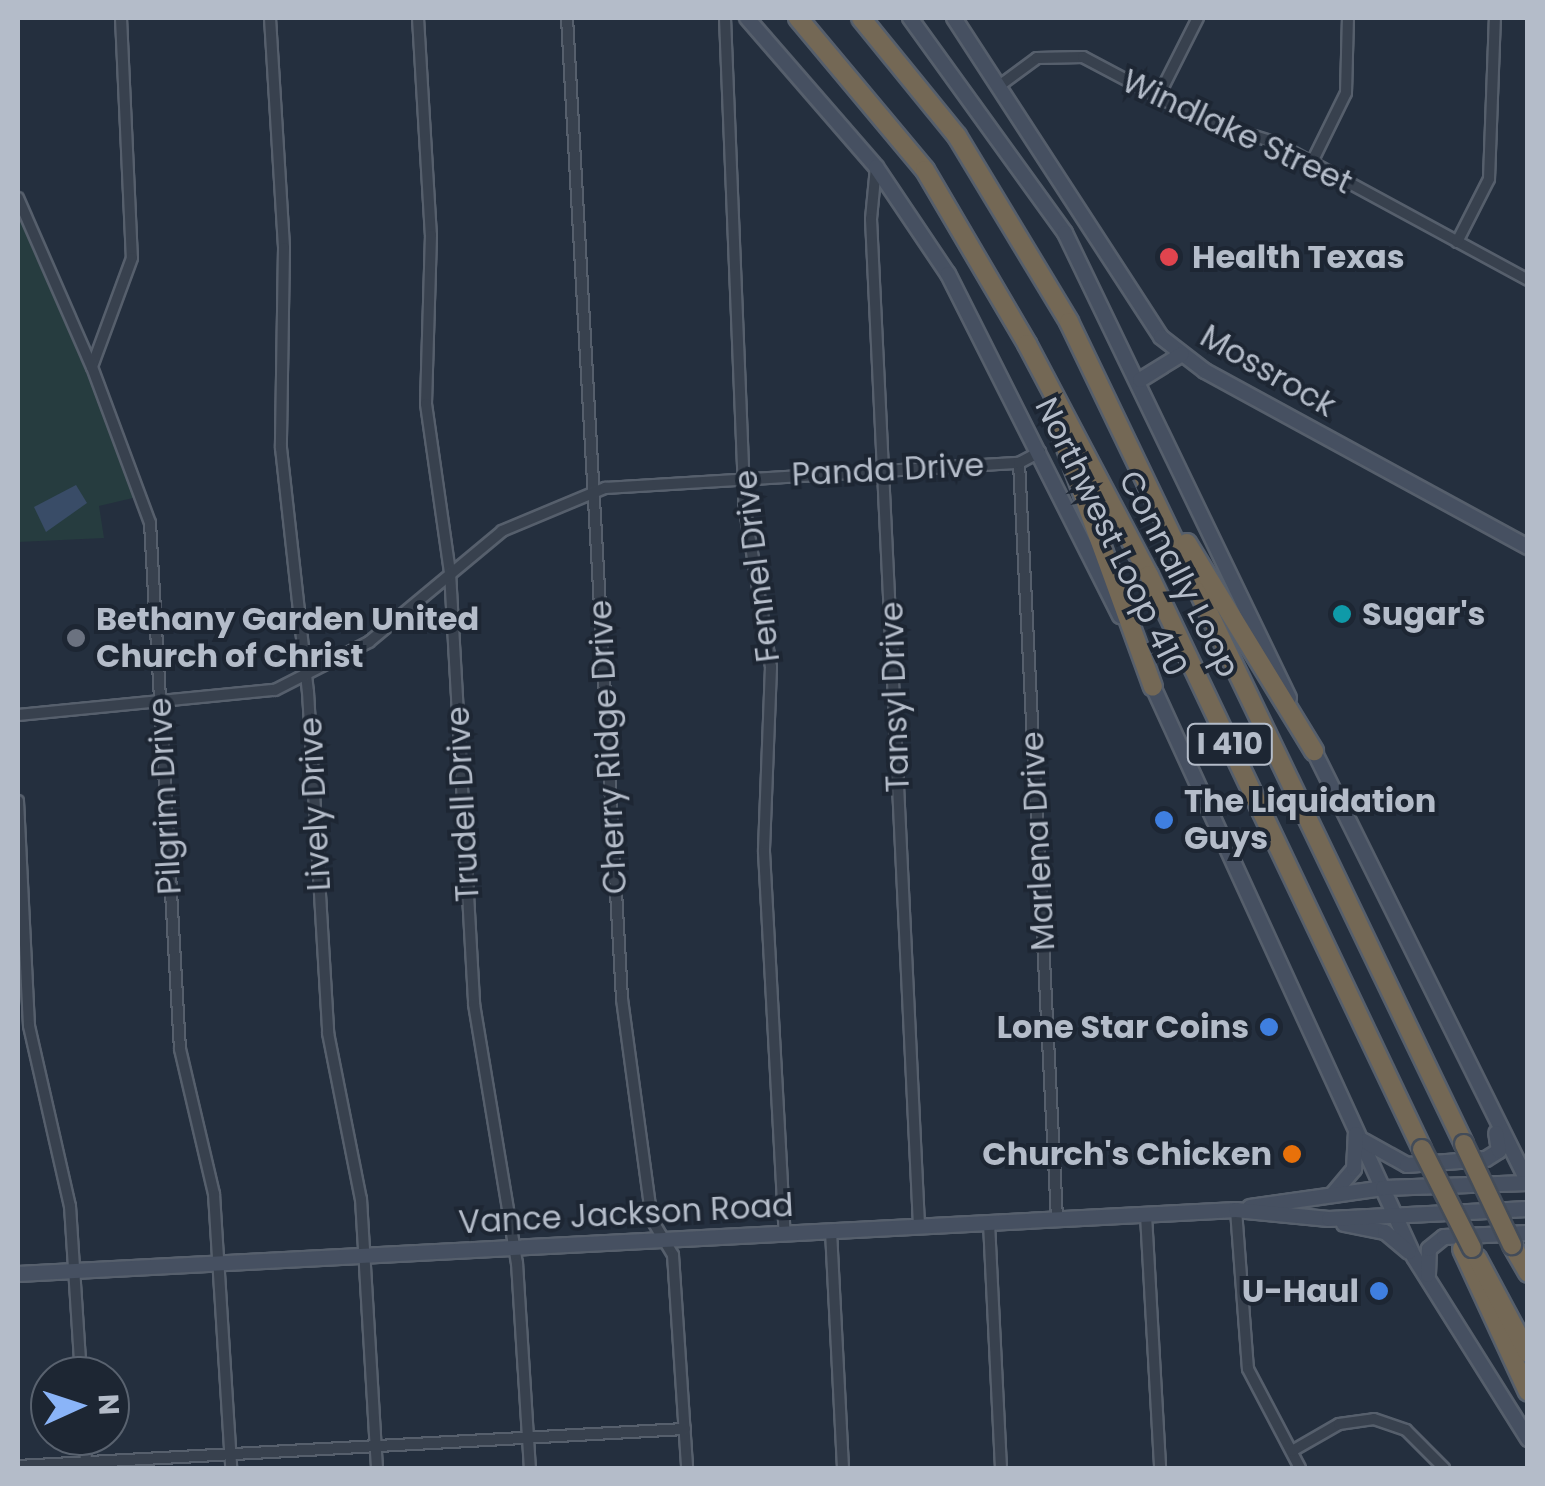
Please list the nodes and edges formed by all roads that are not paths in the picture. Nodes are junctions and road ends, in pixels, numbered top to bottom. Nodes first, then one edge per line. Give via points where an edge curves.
1 (121, 18) edge
2 (270, 18) edge
3 (418, 18) edge
4 (567, 18) edge
5 (725, 18) edge
6 (747, 18) edge
7 (798, 18) edge
8 (861, 18) edge
9 (910, 18) edge
10 (954, 18) edge
11 (1198, 18) edge
12 (1348, 18) edge
13 (1495, 18) edge
14 (999, 86) junction
15 (1157, 99) junction
16 (1312, 162) junction
17 (876, 167) junction
18 (18, 198) edge
19 (1457, 242) junction
20 (1528, 280) edge
21 (1027, 344) junction
22 (1182, 354) junction
23 (92, 367) junction
24 (1140, 380) junction
25 (1040, 452) junction
26 (1019, 463) junction
27 (883, 470) junction
28 (743, 479) junction
29 (1148, 482) junction
30 (594, 491) junction
31 (1528, 547) edge
32 (450, 572) junction
33 (307, 676) junction
34 (1154, 687) junction
35 (160, 707) junction
36 (18, 715) edge
37 (1314, 752) junction
38 (18, 801) edge
39 (1479, 1087) junction
40 (1358, 1133) junction
41 (1528, 1183) edge
42 (1383, 1188) junction
43 (1333, 1194) junction
44 (1528, 1209) edge
45 (1236, 1210) junction
46 (1395, 1215) junction
47 (1146, 1216) junction
48 (1329, 1218) junction
49 (1057, 1220) junction
50 (989, 1223) junction
51 (919, 1227) junction
52 (831, 1231) junction
53 (784, 1234) junction
54 (663, 1239) junction
55 (1520, 1240) edge
56 (512, 1246) junction
57 (1467, 1248) junction
58 (365, 1254) junction
59 (1414, 1257) junction
60 (218, 1261) junction
61 (75, 1269) junction
62 (1528, 1273) edge
63 (18, 1274) edge
64 (1433, 1294) junction
65 (1528, 1353) edge
66 (80, 1356) edge
67 (1528, 1392) edge
68 (685, 1429) junction
69 (528, 1437) junction
70 (1528, 1439) edge
71 (376, 1445) junction
72 (1292, 1451) junction
73 (230, 1454) junction
74 (86, 1465) edge
75 (18, 1466) edge
76 (231, 1468) edge
77 (377, 1468) edge
78 (530, 1468) edge
79 (687, 1468) edge
80 (843, 1468) edge
81 (1001, 1468) edge
82 (1160, 1468) edge
83 (1300, 1468) edge
84 (1444, 1468) edge

1 - 23 street via 132,258
2 - 33 street, Lively Drive via 284,248 281,448
3 - 32 street, Trudell Drive via 431,235 426,404
4 - 30 street, Cherry Ridge Drive
5 - 28 street, Fennel Drive
6 - 17 main road, Northwest Loop 410
7 - 21 highway, Connally Loop / I 410 via 925,170
8 - 29 highway, Connally Loop / I 410 via 995,193
9 - 24 main road via 1034,183
10 - 14 main road, Mossrock
11 - 15 street
12 - 16 street via 1343,104
13 - 19 street via 1489,179
14 - 15 street, Windlake Street via 1037,58 1070,53
14 - 22 main road, Mossrock via 1142,315
15 - 16 street, Windlake Street
16 - 19 street, Windlake Street
17 - 25 main road, Northwest Loop 410 via 970,311
17 - 27 street, Tansyl Drive
18 - 23 street, Pilgrim Drive
19 - 20 street, Windlake Street
21 - 34 highway
21 - 57 highway, Connally Loop / I 410, bridge via 1149,575
22 - 24 main road
22 - 31 main road, Mossrock
23 - 35 street, Pilgrim Drive via 147,506
24 - 37 main road
25 - 26 street, Panda Drive
25 - 34 main road, Northwest Loop 410
26 - 27 street, Panda Drive
26 - 49 street, Marlena Drive
27 - 28 street, Panda Drive
27 - 51 street, Tansyl Drive
28 - 30 street, Panda Drive
28 - 53 street, Fennel Drive via 771,667 764,852
29 - 37 highway
29 - 55 highway, Connally Loop / I 410, bridge via 1464,1144
30 - 32 street, Panda Drive via 512,525
30 - 54 street, Cherry Ridge Drive via 622,998 652,1220
32 - 33 street, Panda Drive via 369,642
32 - 56 street, Trudell Drive via 474,1004
33 - 35 street, Panda Drive via 263,694
33 - 58 street, Lively Drive via 328,1033 355,1150
34 - 40 main road, Northwest Loop 410
35 - 36 street, Panda Drive
35 - 60 street, Pilgrim Drive via 180,1049 214,1194
37 - 39 main road
38 - 61 street via 29,1026 70,1206
39 - 40 main road via 1500,1144 1486,1159 1407,1165
39 - 41 main road
40 - 42 main road, Northwest Loop 410
40 - 43 main road via 1354,1169
41 - 42 main road, Vance Jackson Road
42 - 43 main road, Vance Jackson Road
42 - 46 main road, Northwest Loop 410
43 - 45 main road, Vance Jackson Road
44 - 46 main road, Vance Jackson Road
45 - 47 main road, Vance Jackson Road
45 - 48 main road, Vance Jackson Road
45 - 72 street via 1248,1369
46 - 48 main road, Vance Jackson Road
46 - 59 main road, Northwest Loop 410
47 - 49 main road, Vance Jackson Road
47 - 82 street
48 - 59 main road via 1384,1232
49 - 50 main road, Vance Jackson Road
50 - 51 main road, Vance Jackson Road
50 - 81 street
51 - 52 main road, Vance Jackson Road
52 - 53 main road, Vance Jackson Road
52 - 80 street
53 - 54 main road, Vance Jackson Road
54 - 56 main road, Vance Jackson Road
54 - 68 street, Cherry Ridge Drive via 673,1256
55 - 62 highway, Connally Loop / I 410
55 - 64 main road via 1436,1241 1426,1257
56 - 58 main road, Vance Jackson Road
56 - 69 street, Trudell Drive
57 - 65 highway
57 - 67 highway
58 - 60 main road, Vance Jackson Road
58 - 71 street, Lively Drive
59 - 64 main road, Northwest Loop 410
60 - 61 main road, Vance Jackson Road
60 - 73 street, Pilgrim Drive
61 - 63 main road, Vance Jackson Road
61 - 66 street
64 - 70 main road, Northwest Loop 410
68 - 69 street
68 - 79 street, Cherry Ridge Drive
69 - 71 street
69 - 78 street, Trudell Drive
71 - 73 street
71 - 77 street, Lively Drive
72 - 83 street
72 - 84 street via 1340,1424 1374,1419 1406,1430
73 - 74 street
73 - 76 street, Pilgrim Drive
74 - 75 street

